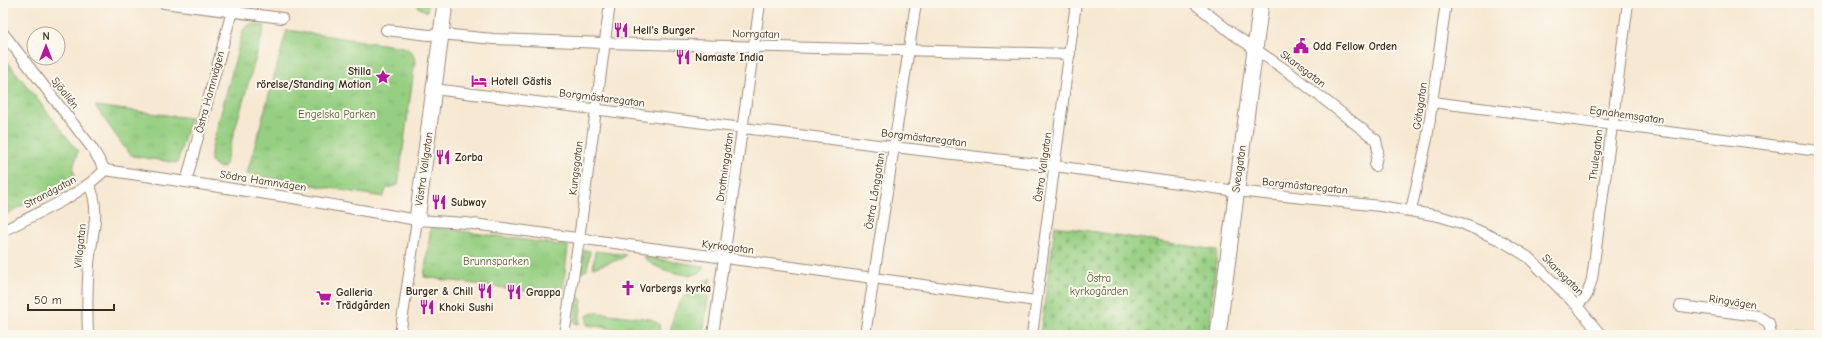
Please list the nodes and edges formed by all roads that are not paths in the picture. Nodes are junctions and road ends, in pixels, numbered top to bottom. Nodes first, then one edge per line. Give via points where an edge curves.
1 (164, 3) edge
2 (445, 3) edge
3 (610, 3) edge
4 (760, 3) edge
5 (916, 3) edge
6 (1076, 3) edge
7 (1194, 3) edge
8 (1261, 3) edge
9 (1446, 3) edge
10 (1628, 3) edge
11 (233, 7) edge
12 (282, 18) dead end
13 (386, 30) dead end
14 (3, 33) edge
15 (441, 34) junction
16 (604, 43) junction
17 (754, 46) junction
18 (1256, 49) junction
19 (908, 50) junction
20 (1070, 54) junction
21 (434, 89) junction
22 (1432, 102) junction
23 (595, 110) junction
24 (1612, 125) junction
25 (743, 128) junction
26 (894, 147) junction
27 (1819, 151) edge
28 (1055, 166) junction
29 (1375, 166) dead end
30 (105, 170) junction
31 (186, 182) junction
32 (89, 185) junction
33 (1236, 191) junction
34 (1411, 210) junction
35 (417, 220) junction
36 (3, 231) edge
37 (578, 239) junction
38 (724, 258) junction
39 (874, 278) junction
40 (1036, 301) junction
41 (1577, 306) junction
42 (1680, 306) dead end
43 (88, 335) edge
44 (400, 335) edge
45 (564, 335) edge
46 (713, 335) edge
47 (865, 335) edge
48 (1032, 335) edge
49 (1218, 335) edge
50 (1601, 335) edge
51 (1771, 335) edge

1 - 11 street
2 - 15 street, Västra Vallgatan
3 - 16 street, Kungsgatan
4 - 17 street, Drottninggatan
5 - 19 street, Östra Långgatan
6 - 20 street, Östra Vallgatan
7 - 18 street, Skansgatan
8 - 18 street, Sveagatan
9 - 22 street, Götagatan
10 - 24 street, Thulegatan
11 - 12 street
11 - 31 street, Östra Hamnvägen
13 - 15 street, Norrgatan
14 - 30 street, Sjöallén via 92,148
15 - 16 street, Norrgatan via 493,39
15 - 21 street, Västra Vallgatan
16 - 17 street, Norrgatan
16 - 23 street, Kungsgatan
17 - 19 street, Norrgatan
17 - 25 street, Drottninggatan
18 - 29 street, Skansgatan via 1376,140 1378,150
18 - 33 street, Sveagatan
19 - 20 street, Norrgatan
19 - 26 street, Östra Långgatan
20 - 28 street, Östra Vallgatan
21 - 23 street, Borgmästaregatan
21 - 35 street, Västra Vallgatan
22 - 24 street, Egnahemsgatan
22 - 34 street, Götagatan via 1427,139
23 - 25 street, Borgmästaregatan
23 - 37 street, Kungsgatan
24 - 27 street, Egnahemsgatan
24 - 41 street, Thulegatan via 1592,279 1587,294
25 - 26 street, Borgmästaregatan
25 - 38 street, Drottninggatan
26 - 28 street, Borgmästaregatan
26 - 39 street, Östra Långgatan
28 - 33 street, Borgmästaregatan
28 - 40 street, Östra Vallgatan
30 - 31 street, Södra Hamnvägen
30 - 32 street, Strandgatan
31 - 35 street, Södra Hamnvägen
32 - 36 street, Strandgatan
32 - 43 street, Villagatan via 94,197 95,212 89,262
33 - 34 street, Borgmästaregatan
33 - 49 street, Sveagatan
34 - 41 street, Skansgatan via 1461,223 1515,248 1528,257
35 - 37 street, Kyrkogatan via 466,223
35 - 44 street, Västra Vallgatan
37 - 38 street, Kyrkogatan
37 - 45 street, Kungsgatan
38 - 39 street, Kyrkogatan
38 - 46 street, Drottninggatan
39 - 40 street, Kyrkogatan
39 - 47 street, Östra Långgatan
40 - 48 street, Östra Vallgatan
41 - 50 street, Skansgatan
42 - 51 street, Ringvägen via 1758,316 1769,323

